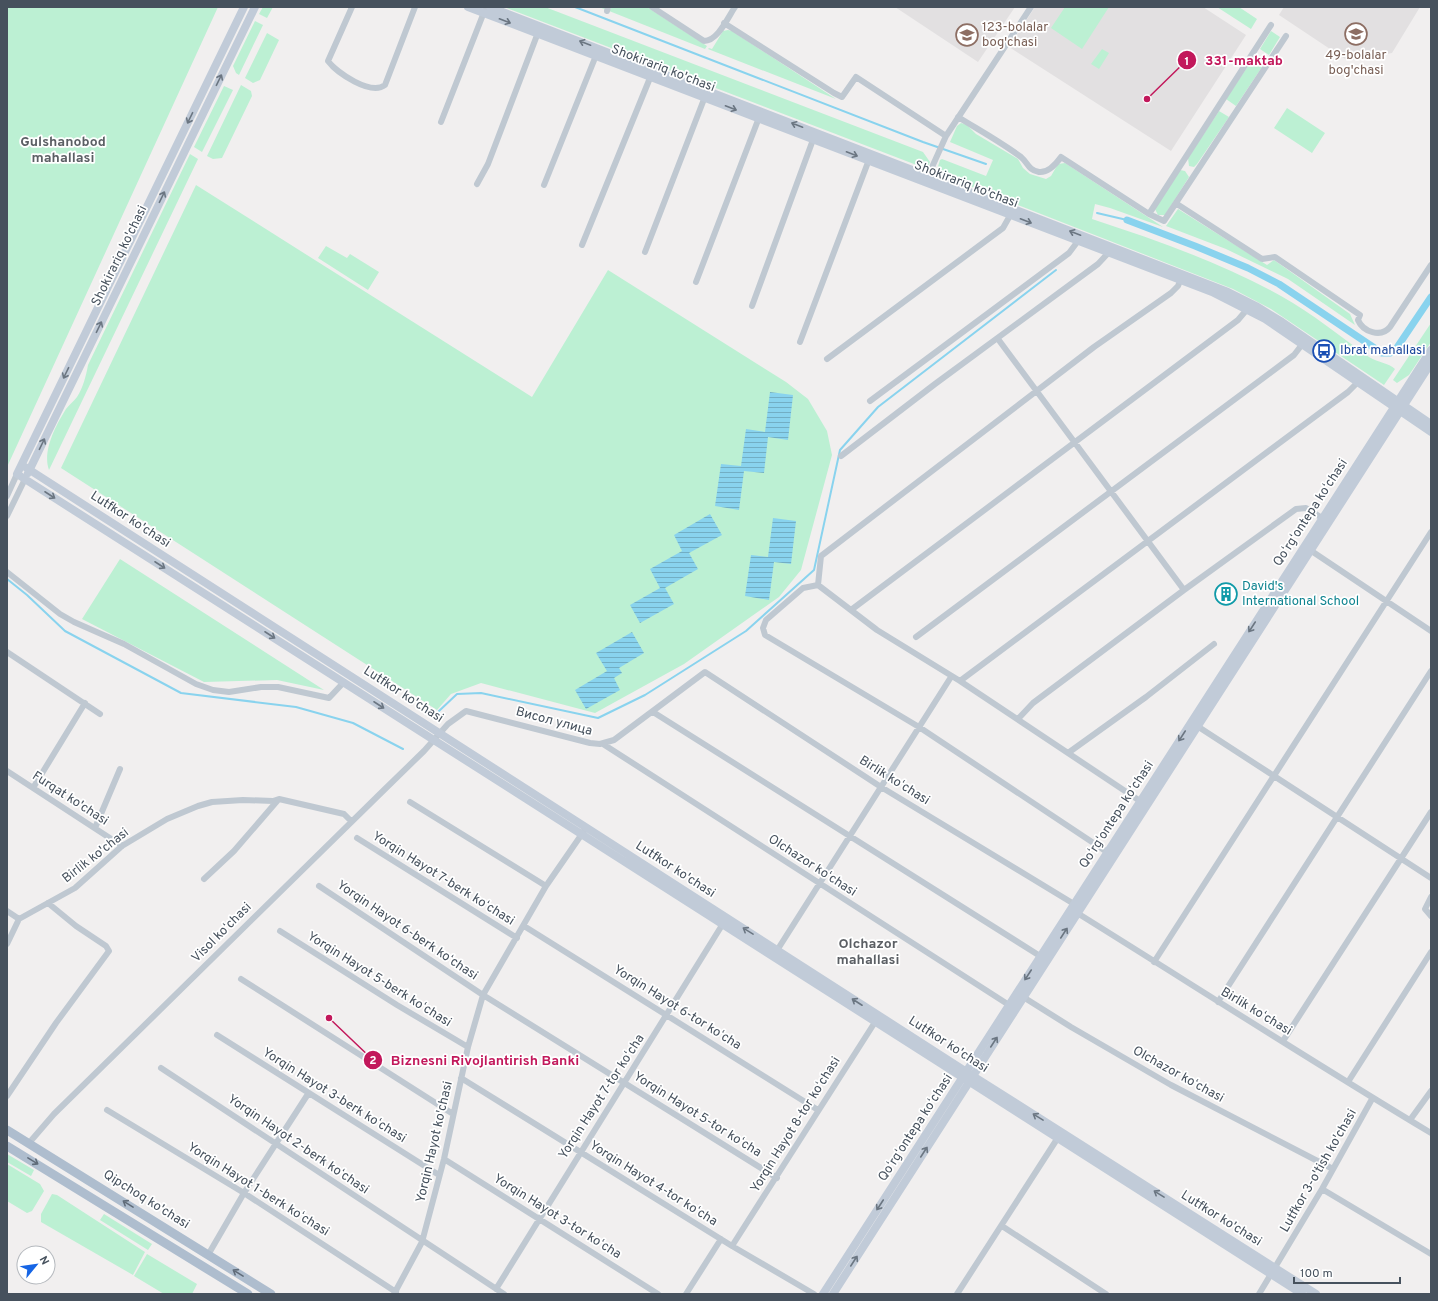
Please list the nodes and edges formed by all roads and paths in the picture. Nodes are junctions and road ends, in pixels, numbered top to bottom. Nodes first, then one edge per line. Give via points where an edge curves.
1 (244, 7) edge
2 (255, 7) edge
3 (352, 7) edge
4 (414, 7) edge
5 (468, 7) edge
6 (490, 7) edge
7 (652, 7) edge
8 (735, 7) edge
9 (1030, 7) edge
10 (485, 10) edge
11 (724, 23) junction
12 (1271, 25) dead end
13 (539, 30) junction
14 (1286, 36) dead end
15 (598, 52) junction
16 (652, 74) junction
17 (706, 94) junction
18 (760, 115) junction
19 (958, 117) junction
20 (441, 122) dead end
21 (814, 136) junction
22 (946, 136) junction
23 (870, 157) junction
24 (928, 176) junction
25 (476, 184) dead end
26 (544, 185) dead end
27 (1177, 204) junction
28 (1012, 212) junction
29 (1149, 214) junction
30 (1078, 241) junction
31 (582, 245) dead end
32 (1111, 250) junction
33 (645, 252) dead end
34 (1431, 265) edge
35 (1182, 277) junction
36 (696, 282) dead end
37 (752, 306) dead end
38 (1249, 306) junction
39 (998, 338) junction
40 (1305, 341) junction
41 (800, 342) dead end
42 (1431, 350) edge
43 (827, 359) dead end
44 (1431, 363) edge
45 (1361, 379) junction
46 (1037, 391) junction
47 (870, 401) dead end
48 (1398, 406) junction
49 (1431, 424) edge
50 (1431, 432) edge
51 (1075, 442) junction
52 (841, 456) dead end
53 (22, 464) junction
54 (30, 469) junction
55 (18, 474) junction
56 (25, 479) junction
57 (1112, 492) junction
58 (7, 496) edge
59 (7, 516) edge
60 (1322, 518) junction
61 (1431, 532) edge
62 (1148, 540) junction
63 (1307, 548) junction
64 (7, 572) edge
65 (818, 585) junction
66 (1184, 590) junction
67 (1386, 601) junction
68 (851, 610) junction
69 (1431, 631) edge
70 (916, 637) dead end
71 (1214, 644) dead end
72 (7, 652) edge
73 (1431, 671) edge
74 (705, 672) joint
75 (951, 677) junction
76 (960, 681) junction
77 (344, 682) junction
78 (85, 703) junction
79 (653, 712) junction
80 (100, 714) dead end
81 (1018, 719) junction
82 (1194, 724) junction
83 (919, 728) junction
84 (439, 733) junction
85 (433, 740) junction
86 (603, 744) junction
87 (1068, 753) junction
88 (120, 769) dead end
89 (7, 771) edge
90 (1273, 775) junction
91 (881, 787) junction
92 (33, 788) junction
93 (279, 799) junction
94 (1140, 801) junction
95 (410, 802) dead end
96 (1431, 812) edge
97 (1337, 816) junction
98 (351, 821) junction
99 (95, 828) junction
100 (584, 831) junction
101 (851, 836) junction
102 (357, 838) dead end
103 (122, 846) junction
104 (1107, 852) junction
105 (1401, 858) junction
106 (1431, 878) edge
107 (204, 879) dead end
108 (820, 885) junction
109 (320, 886) dead end
110 (546, 886) junction
111 (1431, 897) edge
112 (48, 903) junction
113 (1074, 909) junction
114 (7, 911) edge
115 (1431, 916) edge
116 (19, 919) junction
117 (724, 921) junction
118 (524, 926) junction
119 (280, 931) dead end
120 (517, 938) junction
121 (7, 944) edge
122 (1431, 952) edge
123 (775, 953) junction
124 (1040, 956) junction
125 (1154, 962) junction
126 (241, 979) dead end
127 (483, 995) junction
128 (1020, 995) junction
129 (1218, 1002) junction
130 (1009, 1005) junction
131 (667, 1015) junction
132 (877, 1019) junction
133 (217, 1035) dead end
134 (1283, 1041) junction
135 (468, 1047) junction
136 (161, 1068) dead end
137 (967, 1077) junction
138 (461, 1078) junction
139 (1348, 1082) junction
140 (625, 1083) junction
141 (1431, 1091) edge
142 (308, 1094) junction
143 (7, 1096) edge
144 (1372, 1099) junction
145 (107, 1110) dead end
146 (818, 1110) junction
147 (453, 1114) junction
148 (1410, 1120) junction
149 (7, 1130) edge
150 (1431, 1133) edge
151 (1059, 1135) junction
152 (29, 1143) junction
153 (276, 1143) junction
154 (7, 1146) edge
155 (580, 1151) junction
156 (444, 1159) junction
157 (1333, 1169) junction
158 (439, 1175) junction
159 (777, 1178) junction
160 (1322, 1189) junction
161 (244, 1194) junction
162 (539, 1219) junction
163 (1002, 1226) junction
164 (182, 1238) junction
165 (721, 1239) junction
166 (422, 1242) junction
167 (732, 1246) junction
168 (176, 1248) junction
169 (1431, 1254) edge
170 (208, 1255) junction
171 (1273, 1271) junction
172 (496, 1289) junction
173 (395, 1293) edge
174 (248, 1294) edge
175 (271, 1294) edge
176 (504, 1294) edge
177 (658, 1294) edge
178 (686, 1294) edge
179 (814, 1294) edge
180 (823, 1294) edge
181 (833, 1294) edge
182 (957, 1294) edge
183 (1106, 1294) edge
184 (1259, 1294) edge
185 (1302, 1294) edge
186 (1316, 1294) edge

1 -> 53 main road, Shokirariq ko'chasi
54 -> 2 main road, Shokirariq ko'chasi
3 - 4 street via 328,61 338,71 371,89 378,89 385,84
5 - 10 main road, Shokirariq ko'chasi
6 - 13 main road, Shokirariq ko'chasi
7 - 11 street via 704,41 712,40
8 - 11 street
9 - 19 street
10 -> 13 main road, Shokirariq ko'chasi
10 - 20 street
11 - 22 street via 840,99 856,77
12 - 29 street
13 - 15 main road, Shokirariq ko'chasi
13 - 25 street via 488,164
14 - 27 street
15 - 16 main road, Shokirariq ko'chasi
15 - 26 street
16 - 17 main road, Shokirariq ko'chasi
16 - 31 street
17 - 18 main road, Shokirariq ko'chasi
17 - 33 street
18 - 21 main road, Shokirariq ko'chasi
18 - 36 street
19 - 22 street
19 - 29 street via 1022,158 1031,170 1048,170 1061,157
21 - 23 main road, Shokirariq ko'chasi
21 - 37 street
22 - 24 street
23 - 24 main road, Shokirariq ko'chasi
23 - 28 main road, Shokirariq ko'chasi
23 - 41 street
24 - 28 main road, Shokirariq ko'chasi
27 - 29 street via 1164,221
27 - 34 street via 1262,259 1275,257 1360,315 1359,324 1376,333 1384,333 1390,327
28 -> 30 main road, Shokirariq ko'chasi
32 -> 28 main road, Shokirariq ko'chasi
28 - 43 street via 1003,228
30 - 32 main road, Shokirariq ko'chasi
30 - 47 street via 1069,253
32 - 35 main road, Shokirariq ko'chasi
32 - 39 street via 1098,264
35 - 38 main road, Shokirariq ko'chasi
35 - 46 street via 1171,293 1100,342
38 - 40 main road, Shokirariq ko'chasi
38 - 51 street via 1238,320
39 - 46 street
39 - 52 street
40 - 45 main road, Shokirariq ko'chasi
40 - 57 street via 1294,355
42 - 48 main road, Qoʻrgʻontepa koʻchasi
44 - 48 main road, Qoʻrgʻontepa koʻchasi
45 - 48 main road, Shokirariq ko'chasi
45 - 62 street via 1348,392
46 - 51 street
46 - 65 street via 821,556
48 - 49 main road, Shokirariq ko'chasi
48 - 50 main road, Shokirariq ko'chasi
48 - 60 main road, Qoʻrgʻontepa koʻchasi
48 - 63 main road, Qoʻrgʻontepa koʻchasi
51 - 57 street
51 - 68 street
53 - 54 main road, Lutfkor ko'chasi
53 - 55 main road, Shokirariq ko'chasi
54 - 56 main road, Shokirariq ko'chasi
54 - 84 main road, Lutfkor ko'chasi
55 - 56 main road, Lutfkor ko'chasi
55 - 58 street, Shokirariq ko'chasi
56 - 59 street, Shokirariq ko'chasi
56 -> 77 main road, Lutfkor ko'chasi
57 - 62 street
57 - 70 street
60 - 63 main road, Qoʻrgʻontepa koʻchasi
60 - 66 street via 1306,508 1296,509
61 - 67 street
62 - 66 street
62 - 76 street
63 - 67 street
63 - 82 main road, Qoʻrgʻontepa koʻchasi
64 - 77 street via 60,614 124,644 196,684 213,690 229,692 278,687 330,698
65 - 68 street
65 - 83 street via 803,588 766,620 763,628 765,635
66 - 81 street via 1033,703
67 - 69 street
67 - 90 street
68 - 75 street via 877,630
71 - 87 street
72 - 78 street
73 - 97 street
74 - 79 street, Висол улица
74 - 91 street, Birlik koʻchasi
75 - 76 street
75 - 83 street
76 - 81 street
77 -> 85 main road, Lutfkor ko'chasi
78 - 80 street
78 - 92 street
79 - 86 street, Висол улица via 614,740
79 - 101 street
81 - 87 street
82 - 90 street
82 -> 94 main road, Qoʻrgʻontepa koʻchasi
82 - 113 main road, Qoʻrgʻontepa koʻchasi
83 - 91 street
83 - 104 street
84 - 85 street, Висол улица
84 - 86 street, Висол улица via 459,715 470,711 590,743
84 - 100 main road, Lutfkor ko'chasi
85 - 98 street, Visol koʻchasi
85 - 100 main road, Lutfkor ko'chasi
86 - 108 street, Olchazor koʻchasi
87 - 94 street
88 - 99 street
89 - 92 street, Furqat ko'chasi
90 - 97 street
90 - 125 street
91 - 101 street
91 - 113 street, Birlik koʻchasi
92 - 99 street, Furqat ko'chasi
93 - 98 street, Birlik ko'chasi via 344,814
93 - 103 street, Birlik ko'chasi via 227,800 198,806 167,819
93 - 107 street via 234,851
94 - 104 main road, Qoʻrgʻontepa koʻchasi
95 - 110 street
96 - 105 street
97 - 105 street
97 - 129 street
98 - 152 street, Visol koʻchasi via 60,1108
99 - 103 street, Furqat ko'chasi
100 - 110 street, Yorqin Hayot ko'chasi
100 - 117 main road, Lutfkor ko'chasi
101 - 108 street
101 - 124 street
102 - 120 street, Yorqin Hayot 7-berk koʻchasi
103 - 112 street, Birlik ko'chasi via 75,888
104 - 113 main road, Qoʻrgʻontepa koʻchasi
105 - 106 street
105 - 134 street
108 - 123 street
108 - 130 street, Olchazor koʻchasi
109 - 127 street, Yorqin Hayot 6-berk koʻchasi
110 - 118 street, Yorqin Hayot ko'chasi
111 - 115 street via 1425,909
112 - 116 street, Birlik ko'chasi
112 - 143 street via 106,946 109,951
113 - 124 main road, Qoʻrgʻontepa koʻchasi
113 - 125 street, Birlik koʻchasi
128 -> 113 main road, Qoʻrgʻontepa koʻchasi
114 - 116 street
116 - 121 street
117 - 123 main road, Lutfkor ko'chasi
117 - 131 street, Yorqin Hayot 7-tor koʻcha
118 - 120 street, Yorqin Hayot ko'chasi
118 - 131 street, Yorqin Hayot 6-tor koʻcha
119 - 135 street, Yorqin Hayot 5-berk koʻchasi
120 - 127 street, Yorqin Hayot ko'chasi
122 - 139 street
123 - 132 main road, Lutfkor ko'chasi
124 -> 128 main road, Qoʻrgʻontepa koʻchasi
125 - 129 street, Birlik koʻchasi
126 - 147 street
127 - 135 street, Yorqin Hayot ko'chasi
127 - 140 street, Yorqin Hayot 5-tor koʻcha
128 - 130 main road, Qoʻrgʻontepa koʻchasi
137 -> 128 main road, Qoʻrgʻontepa koʻchasi
128 - 157 street, Olchazor koʻchasi via 1171,1085
129 - 134 street, Birlik koʻchasi
130 - 137 main road, Qoʻrgʻontepa koʻchasi
131 - 140 street, Yorqin Hayot 7-tor koʻcha
131 - 146 street, Yorqin Hayot 6-tor koʻcha
132 - 137 main road, Lutfkor ko'chasi
132 - 146 street, Yorqin Hayot 8-tor koʻchasi
133 - 142 street, Yorqin Hayot 3-berk koʻchasi
134 - 139 street, Birlik koʻchasi
135 - 138 street, Yorqin Hayot ko'chasi
136 - 153 street, Yorqin Hayot 2-berk koʻchasi
137 - 151 main road, Lutfkor ko'chasi
137 -> 180 main road, Qoʻrgʻontepa koʻchasi
181 -> 137 main road, Qoʻrgʻontepa koʻchasi
138 - 147 street, Yorqin Hayot ko'chasi
138 - 155 street, Yorqin Hayot 4-tor koʻcha
139 - 144 street, Birlik koʻchasi
140 - 155 street, Yorqin Hayot 7-tor koʻcha
140 - 159 street, Yorqin Hayot 5-tor koʻcha
141 - 148 street
142 - 153 street
142 - 158 street, Yorqin Hayot 3-berk koʻchasi
144 - 148 street, Birlik koʻchasi
144 - 157 street, Lutfkor 3-o'tish ko'chasi
145 - 161 street, Yorqin Hayot 1-berk koʻchasi
146 - 159 street, Yorqin Hayot 8-tor koʻchasi
147 - 156 street, Yorqin Hayot ko'chasi
148 - 150 street, Birlik koʻchasi
149 - 152 main road, Qipchoq ko'chasi
151 - 163 street
151 - 171 main road, Lutfkor ko'chasi
164 -> 152 main road, Qipchoq ko'chasi
153 - 161 street
153 - 166 street, Yorqin Hayot 2-berk koʻchasi
154 -> 168 main road, Qipchoq ko'chasi
155 - 162 street, Yorqin Hayot 7-tor koʻcha
155 - 165 street, Yorqin Hayot 4-tor koʻcha
156 - 158 street, Yorqin Hayot ko'chasi
156 - 162 street, Yorqin Hayot 3-tor koʻcha
157 - 160 street, Lutfkor 3-o'tish ko'chasi
158 - 166 street, Yorqin Hayot ko'chasi
159 - 167 street, Yorqin Hayot 8-tor koʻchasi
160 - 169 street
160 - 171 street, Lutfkor 3-o'tish ko'chasi
161 - 170 street
161 - 173 street, Yorqin Hayot 1-berk koʻchasi
162 - 172 street, Yorqin Hayot 7-tor koʻcha
162 - 177 street, Yorqin Hayot 3-tor koʻcha
163 - 182 street
163 - 183 street
164 - 168 main road via 176,1241
164 - 170 main road, Qipchoq ko'chasi
165 - 167 street, Yorqin Hayot 4-tor koʻcha
165 - 178 street
166 - 172 street, Yorqin Hayot 2-berk koʻchasi
166 - 173 street, Yorqin Hayot ko'chasi
167 - 179 street, Yorqin Hayot 4-tor koʻcha
168 - 174 main road, Qipchoq ko'chasi
175 -> 170 main road, Qipchoq ko'chasi
171 - 184 street, Lutfkor 3-o'tish ko'chasi
171 - 185 main road, Lutfkor ko'chasi
171 - 186 main road, Lutfkor ko'chasi
172 - 176 street, Yorqin Hayot 2-berk koʻchasi

